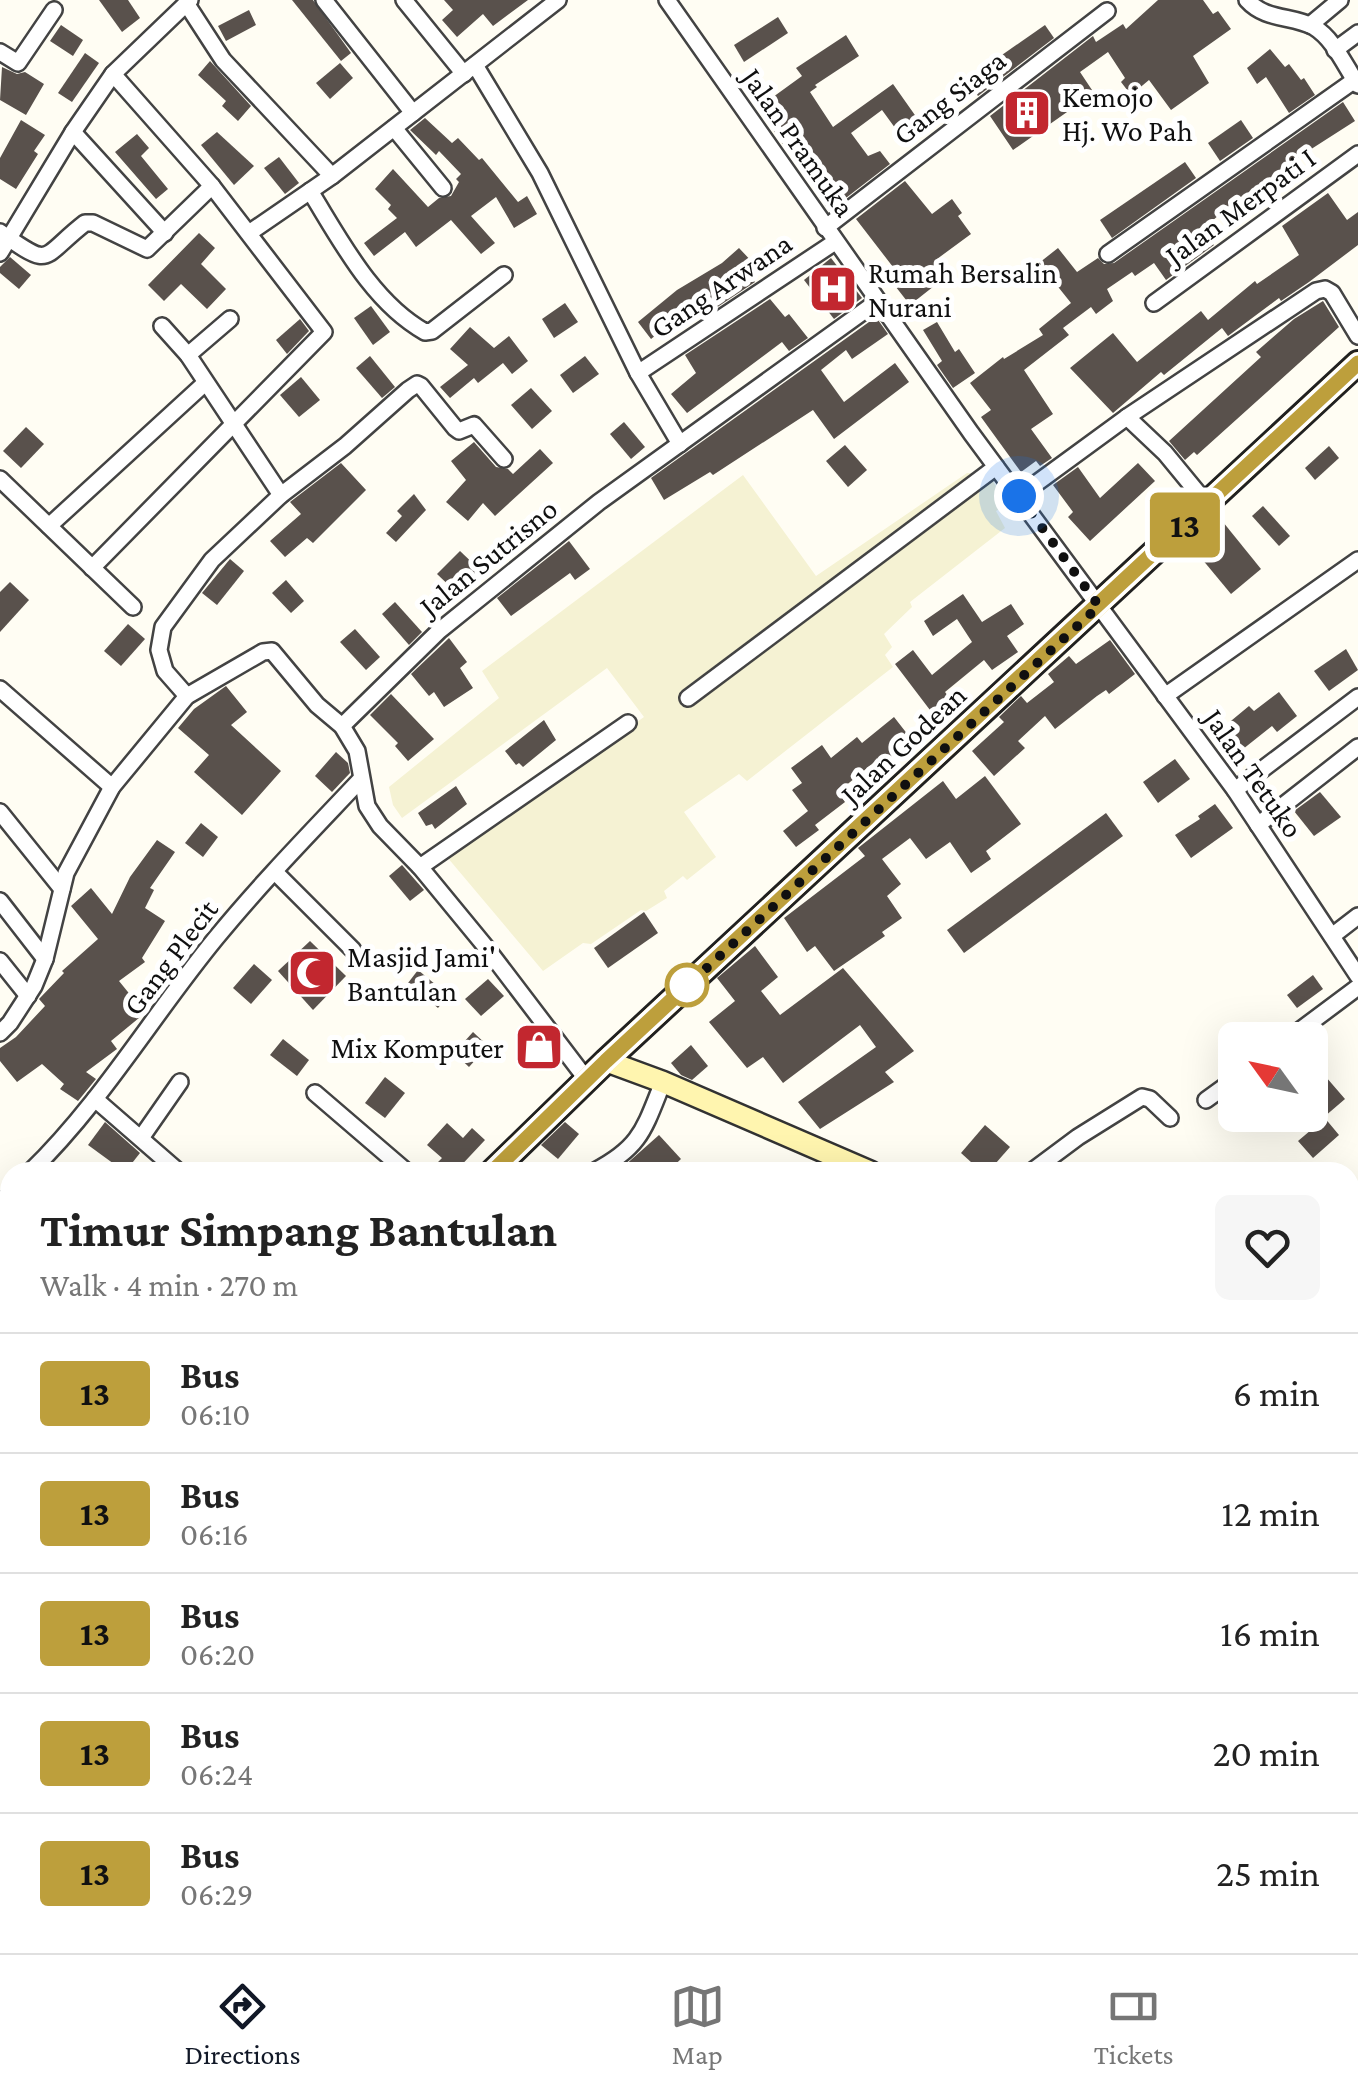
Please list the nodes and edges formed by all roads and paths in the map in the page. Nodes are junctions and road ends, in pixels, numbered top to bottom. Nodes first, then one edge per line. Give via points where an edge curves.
1 (324, 0) edge
2 (404, 0) edge
3 (558, 0) edge
4 (667, 0) edge
5 (1247, 0) edge
6 (1340, 0) edge
7 (188, 2) edge
8 (54, 10) dead end
9 (1108, 10) dead end
10 (1310, 25) junction
11 (1358, 33) edge
12 (1335, 50) junction
13 (0, 52) edge
14 (470, 70) junction
15 (113, 74) junction
16 (1356, 83) edge
17 (413, 114) junction
18 (394, 128) junction
19 (73, 132) junction
20 (1358, 154) edge
21 (332, 176) junction
22 (212, 186) junction
23 (443, 188) dead end
24 (310, 190) junction
25 (825, 228) junction
26 (165, 233) junction
27 (249, 233) junction
28 (2, 241) edge
29 (835, 242) junction
30 (1108, 254) dead end
31 (504, 275) dead end
32 (878, 301) junction
33 (1154, 303) dead end
34 (230, 319) dead end
35 (162, 326) dead end
36 (1358, 336) edge
37 (188, 356) junction
38 (1358, 363) edge
39 (638, 373) junction
40 (204, 384) junction
41 (1126, 417) junction
42 (236, 425) junction
43 (680, 444) junction
44 (504, 459) dead end
45 (996, 467) junction
46 (0, 479) edge
47 (281, 495) junction
48 (1019, 496) junction
49 (1208, 504) junction
50 (49, 526) junction
51 (1358, 560) edge
52 (92, 568) junction
53 (1099, 606) junction
54 (134, 607) dead end
55 (0, 690) edge
56 (187, 696) junction
57 (1166, 696) junction
58 (688, 698) dead end
59 (1358, 698) edge
60 (628, 723) dead end
61 (342, 726) junction
62 (1358, 746) edge
63 (361, 779) junction
64 (112, 787) junction
65 (1235, 790) junction
66 (0, 812) edge
67 (1258, 824) junction
68 (420, 867) junction
69 (274, 872) junction
70 (62, 889) junction
71 (0, 901) edge
72 (1358, 916) edge
73 (1332, 936) junction
74 (353, 950) dead end
75 (45, 959) junction
76 (0, 961) edge
77 (1358, 976) edge
78 (1358, 987) edge
79 (28, 996) junction
80 (1311, 1022) edge
81 (0, 1033) edge
82 (606, 1061) junction
83 (587, 1080) junction
84 (180, 1082) dead end
85 (663, 1082) junction
86 (1218, 1091) edge
87 (315, 1093) dead end
88 (96, 1099) junction
89 (1206, 1100) dead end
90 (1170, 1118) dead end
91 (142, 1138) junction
92 (40, 1162) edge
93 (168, 1162) edge
94 (395, 1162) edge
95 (502, 1162) edge
96 (614, 1162) edge
97 (848, 1162) edge
98 (1044, 1162) edge

1 - 17 street
2 - 14 street
3 - 14 street
4 - 25 street, Jalan Pramuka
5 - 10 street via 1275,18
6 - 10 street
7 - 15 street
7 - 21 street via 223,60
8 - 13 street via 18,63
9 - 25 street, Gang Siaga
10 - 12 street
11 - 12 street
12 - 16 street
14 - 17 street
14 - 39 street via 540,173
15 - 19 street
15 - 22 street
16 - 30 street
17 - 18 street
18 - 21 street
18 - 23 street
19 - 26 street
19 - 28 street
20 - 33 street, Jalan Merpati I
21 - 24 street
22 - 26 street
22 - 27 street
24 - 27 street
24 - 31 street via 378,294 420,330 432,331
25 - 29 street, Jalan Pramuka
26 - 28 street via 148,249 85,223 38,258
27 - 42 street via 324,332
29 - 32 street, Jalan Pramuka
29 - 39 street, Gang Arwana
32 - 43 street, Jalan Sutrisno
32 - 45 street, Jalan Pramuka
34 - 37 street
35 - 37 street
36 - 41 street via 1332,293 1316,291
37 - 40 street
38 - 49 main road, Jalan Godean
39 - 43 street
40 - 42 street
40 - 50 street
41 - 48 street
41 - 49 street
42 - 47 street
42 - 52 street
43 - 61 street, Jalan Sutrisno via 439,631
44 - 47 street via 474,425 458,430 416,384
45 - 48 street, Jalan Pramuka
45 - 58 street
46 - 50 street
47 - 56 street via 212,560 163,627 166,671
48 - 53 street, Jalan Pramuka
49 - 53 main road, Jalan Godean
50 - 52 street
51 - 57 street
52 - 54 street
53 - 57 street, Jalan Tetuko
53 - 82 main road, Jalan Godean
55 - 64 street
56 - 61 street via 272,651
56 - 64 street
57 - 65 street, Jalan Tetuko
59 - 65 street
60 - 68 street
61 - 63 street
62 - 67 street
63 - 68 street via 367,806
63 - 69 street, Gang Plecit
64 - 70 street
65 - 67 street, Jalan Tetuko
66 - 70 street
67 - 73 street, Jalan Tetuko
68 - 83 street
69 - 74 street
69 - 88 street, Gang Plecit via 215,939
70 - 75 street
71 - 75 street
72 - 73 street
73 - 77 street, Jalan Tetuko
75 - 79 street
76 - 79 street
78 - 80 street
79 - 81 street
82 - 83 main road, Jalan Godean
82 - 85 main road
83 - 95 main road, Jalan Godean
84 - 91 street
85 - 96 street via 635,1145
85 - 97 main road
86 - 89 street
87 - 94 street
88 - 91 street
88 - 92 street, Gang Plecit
90 - 98 street via 1142,1097
91 - 93 street

